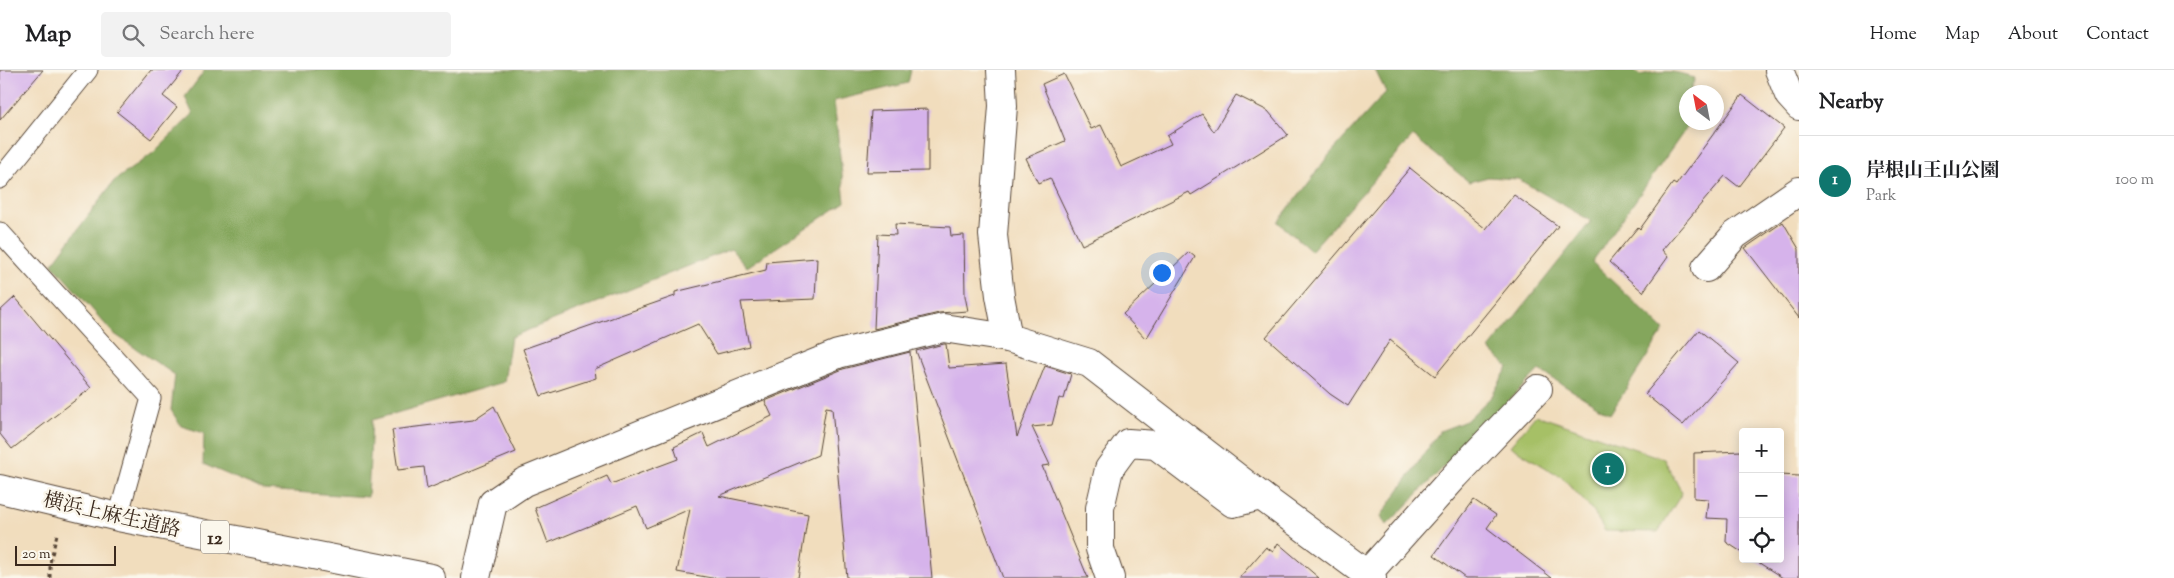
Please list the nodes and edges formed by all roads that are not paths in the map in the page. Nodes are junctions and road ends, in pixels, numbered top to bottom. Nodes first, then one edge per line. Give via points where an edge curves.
1 (88, 70) edge
2 (1001, 70) edge
3 (1779, 70) edge
4 (1799, 106) edge
5 (0, 179) edge
6 (1799, 191) edge
7 (0, 232) edge
8 (1706, 268) dead end
9 (1008, 338) junction
10 (1538, 389) dead end
11 (0, 489) edge
12 (1261, 496) junction
13 (118, 517) junction
14 (1370, 576) edge
15 (431, 578) edge
16 (476, 578) edge
17 (1110, 578) edge

1 - 5 lane
2 - 9 street via 1004,106 993,235
3 - 4 street via 1789,95
6 - 8 street via 1735,235
7 - 13 lane via 151,398
9 - 12 street via 1089,363
9 - 16 street via 942,328 838,354 524,482 493,503
10 - 14 street via 1449,483
11 - 13 street, 横浜上麻生道路 / 12
12 - 14 street
12 - 17 street via 1233,503 1156,445 1128,444 1109,469 1100,508 1100,549
13 - 15 street, 横浜上麻生道路 / 12

